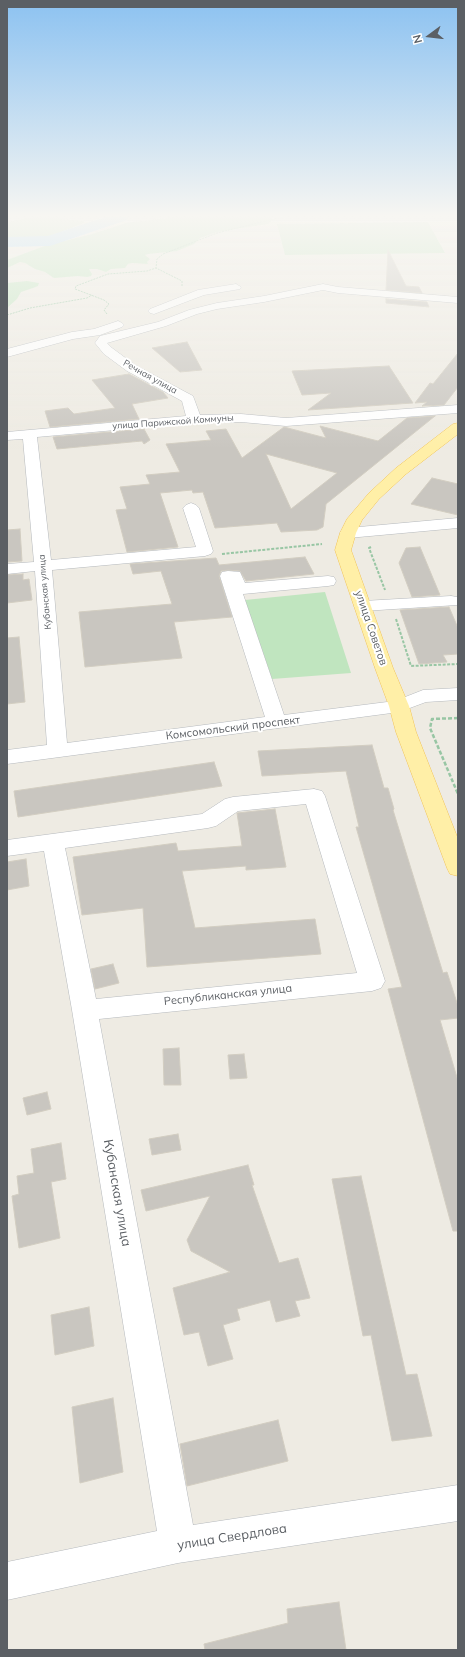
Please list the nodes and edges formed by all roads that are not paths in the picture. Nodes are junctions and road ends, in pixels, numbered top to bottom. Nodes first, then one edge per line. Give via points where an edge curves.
1 (195, 294) edge
2 (287, 294) edge
3 (390, 294) edge
4 (458, 300) edge
5 (145, 315) dead end
6 (132, 320) dead end
7 (100, 336) junction
8 (7, 353) edge
9 (458, 409) edge
10 (194, 419) junction
11 (458, 427) edge
12 (30, 434) junction
13 (7, 436) edge
14 (191, 508) dead end
15 (458, 523) edge
16 (348, 533) junction
17 (43, 566) junction
18 (7, 569) edge
19 (328, 581) dead end
20 (451, 602) dead end
21 (363, 606) junction
22 (458, 694) edge
23 (399, 706) junction
24 (277, 723) junction
25 (58, 751) junction
26 (7, 757) edge
27 (53, 841) junction
28 (7, 848) edge
29 (458, 868) edge
30 (85, 1010) junction
31 (458, 1503) edge
32 (178, 1545) junction
33 (7, 1581) edge

1 - 5 street
2 - 7 street via 217,306 162,324
3 - 4 street
6 - 7 street via 112,327
7 - 8 street via 72,336
7 - 10 street, Речная улица via 101,343 108,351 131,368 188,399
9 - 10 street, улица Парижской Коммуны via 286,422 240,418
10 - 12 street, улица Парижской Коммуны
11 - 16 main road, улица Советов via 400,471 374,496 355,519
12 - 13 street, улица Парижской Коммуны
12 - 17 street, Кубанская улица
14 - 17 street via 205,551
15 - 16 street
16 - 21 main road, улица Советов via 343,550
17 - 18 street
17 - 25 street, Кубанская улица
19 - 24 street via 239,589 234,576 228,576
20 - 21 street
21 - 23 main road, улица Советов
22 - 23 street, Комсомольский проспект via 423,696
23 - 24 street, Комсомольский проспект
23 - 29 main road, улица Советов via 406,732
24 - 25 street, Комсомольский проспект
25 - 26 street, Комсомольский проспект
27 - 28 street
27 - 30 street, Кубанская улица
27 - 30 street, Республиканская улица via 208,821 233,804 314,796 372,981
30 - 32 street, Кубанская улица
31 - 32 street, улица Свердлова
32 - 33 street, улица Свердлова

